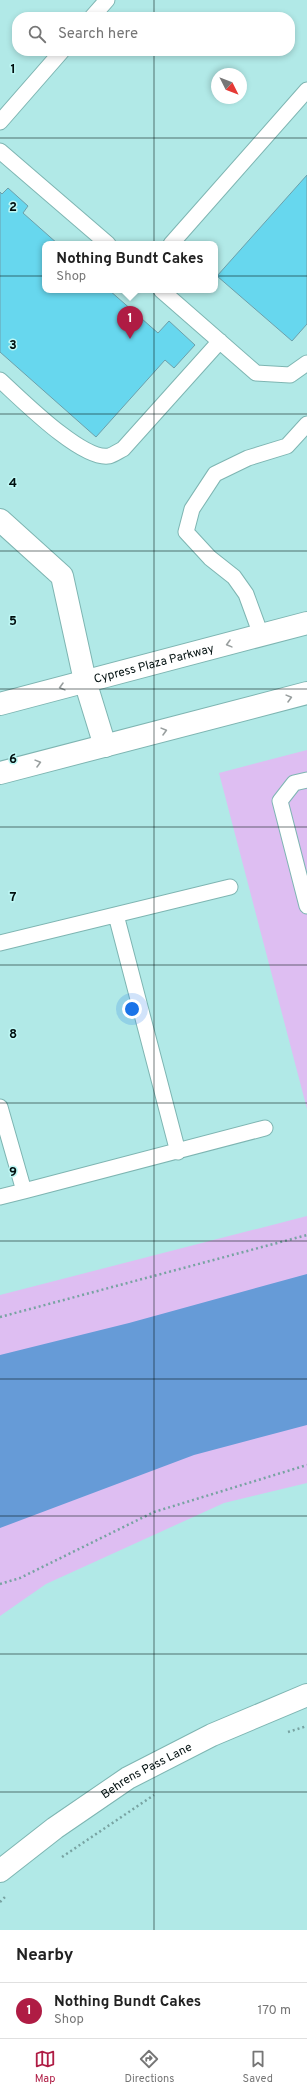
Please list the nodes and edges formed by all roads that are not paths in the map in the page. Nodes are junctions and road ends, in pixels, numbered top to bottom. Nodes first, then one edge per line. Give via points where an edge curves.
1 (106, 0) edge
2 (96, 12) edge
3 (58, 56) edge
4 (307, 90) edge
5 (0, 122) edge
6 (0, 151) edge
7 (105, 241) edge
8 (174, 241) edge
9 (164, 293) edge
10 (220, 341) junction
11 (307, 363) edge
12 (0, 380) edge
13 (307, 424) edge
14 (0, 520) edge
15 (307, 623) edge
16 (261, 636) junction
17 (85, 681) junction
18 (307, 693) edge
19 (0, 704) edge
20 (105, 746) junction
21 (0, 773) edge
22 (307, 780) edge
23 (230, 887) dead end
24 (307, 906) edge
25 (116, 915) junction
26 (0, 943) edge
27 (0, 1107) edge
28 (265, 1128) dead end
29 (178, 1152) junction
30 (24, 1191) junction
31 (0, 1197) edge
32 (307, 1695) edge
33 (0, 1871) edge

1 - 2 lane
3 - 5 lane
4 - 8 lane
6 - 7 lane
9 - 10 lane
10 - 11 lane via 256,373 290,375
10 - 12 lane via 123,449 109,456 83,449 63,435
13 - 16 lane via 287,446 248,458 215,474 192,509 186,532 210,558 234,577 246,594
14 - 17 street via 62,576
15 - 16 street, Cypress Plaza Parkway
16 -> 17 street, Cypress Plaza Parkway
17 -> 19 street, Cypress Plaza Parkway
17 - 20 street
20 -> 18 street
21 -> 20 street
22 - 24 lane via 294,783 280,801
23 - 25 lane
25 - 26 lane
25 - 29 lane
27 - 30 lane
28 - 29 lane
29 - 30 lane
30 - 31 lane
32 - 33 street, Behrens Pass Lane via 212,1735 128,1778 55,1828

